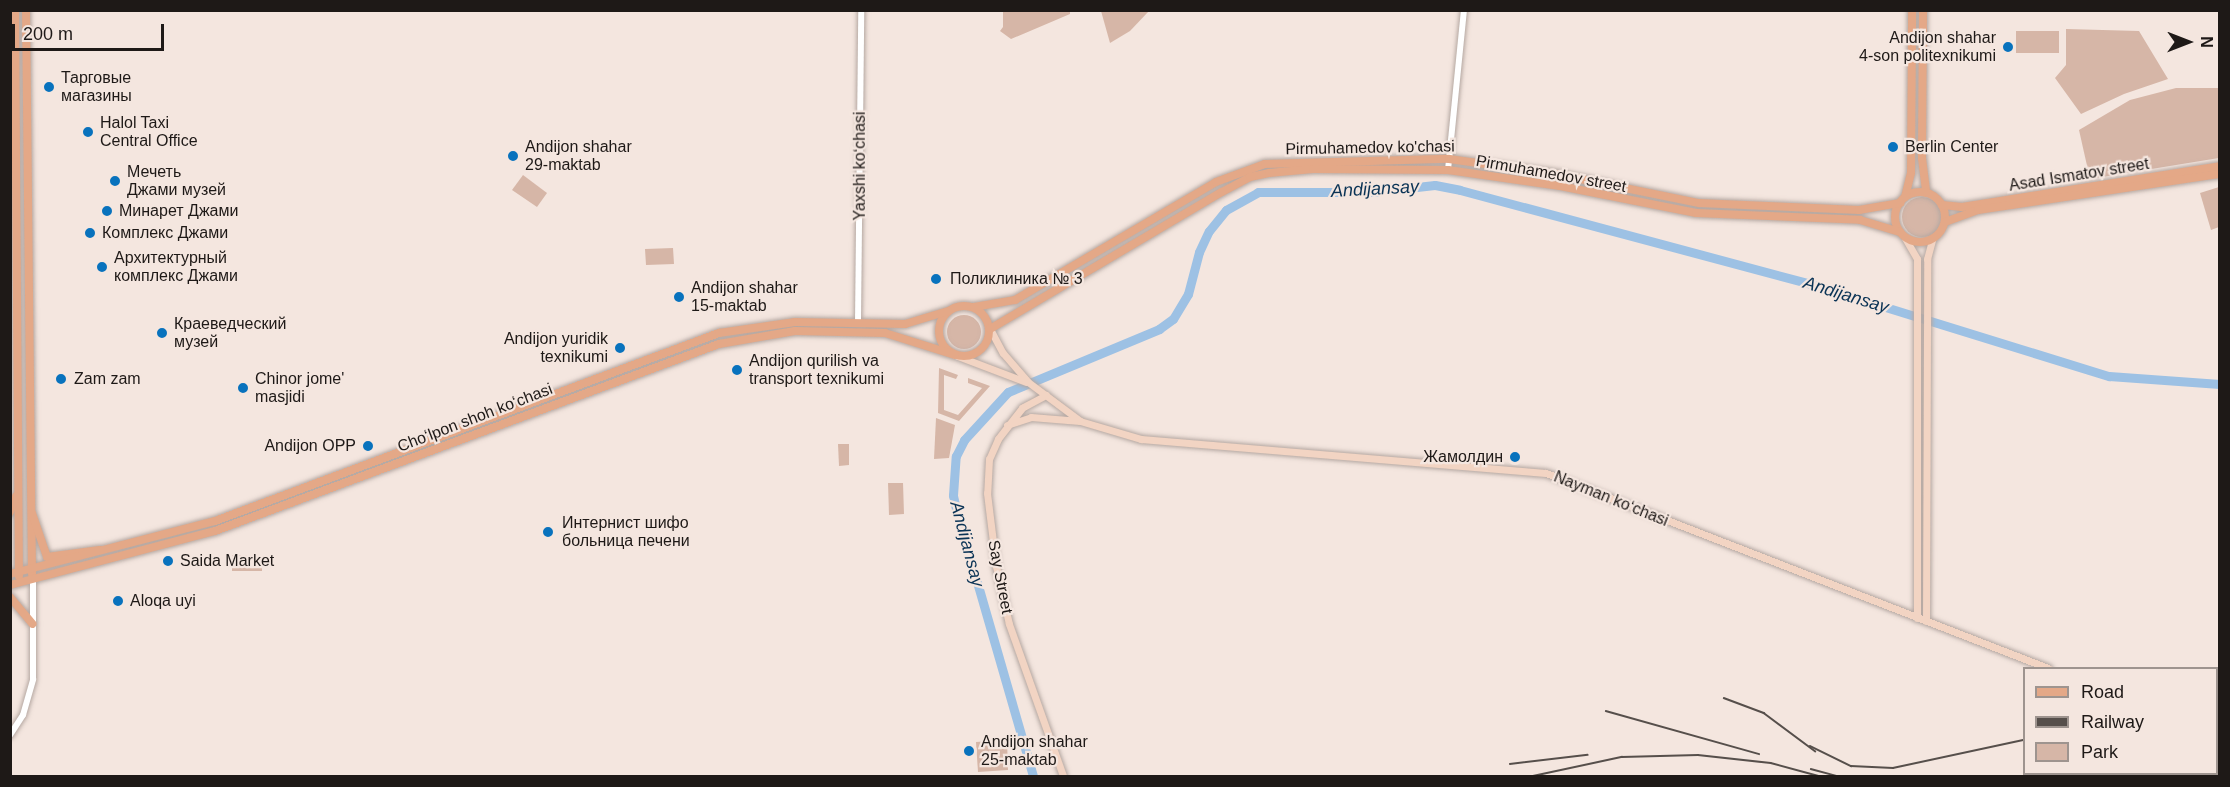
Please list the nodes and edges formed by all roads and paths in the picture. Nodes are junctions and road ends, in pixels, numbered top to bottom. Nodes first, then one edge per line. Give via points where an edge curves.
1 (15, 10) edge
2 (26, 10) edge
3 (861, 10) edge
4 (1464, 10) edge
5 (1912, 10) edge
6 (1923, 10) edge
7 (15, 31) junction
8 (26, 31) junction
9 (1449, 159) junction
10 (2220, 166) edge
11 (1448, 170) junction
12 (2220, 174) edge
13 (1926, 193) junction
14 (2033, 199) junction
15 (1903, 200) junction
16 (1942, 205) junction
17 (1945, 222) junction
18 (1903, 235) junction
19 (1932, 240) junction
20 (974, 307) junction
21 (948, 311) junction
22 (858, 322) junction
23 (990, 329) junction
24 (14, 332) edge
25 (955, 355) junction
26 (17, 365) junction
27 (30, 365) junction
28 (1028, 382) junction
29 (558, 391) junction
30 (1046, 395) junction
31 (561, 401) junction
32 (1080, 421) junction
33 (1006, 425) junction
34 (18, 489) junction
35 (10, 512) edge
36 (32, 512) junction
37 (108, 551) junction
38 (23, 576) edge
39 (10, 585) edge
40 (10, 597) edge
41 (1917, 618) junction
42 (1926, 621) junction
43 (33, 624) junction
44 (2043, 667) edge
45 (10, 735) edge
46 (1063, 777) edge

1 - 7 main road
2 - 8 main road
3 - 22 street, Yaxshi koʻchasi
4 - 9 street
5 - 15 main road via 1911,173
6 - 13 main road via 1922,158
7 - 8 main road
7 - 24 main road
8 - 27 main road
9 - 11 street
9 - 15 main road, Pirmuhamedov ko'chasi via 1556,174 1699,203 1859,210
9 - 20 main road, Pirmuhamedov ko'chasi via 1312,161 1243,169 1015,300
10 - 14 main road, Asad Ismatov street
11 - 18 main road, Pirmuhamedov ko'chasi via 1560,186 1696,213 1860,220
11 - 23 main road via 1313,169 1250,177
12 - 14 main road, Asad Ismatov street
13 - 15 main road
13 - 16 main road
14 - 16 main road, Asad Ismatov street via 1962,207
14 - 17 main road, Asad Ismatov street via 1978,210
15 - 18 main road via 1895,218
16 - 17 main road
17 - 19 main road
18 - 19 main road via 1918,242
18 - 41 main road via 1916,252 1918,300
19 - 42 main road via 1928,249 1927,302
20 - 21 main road via 960,306
20 - 23 main road via 985,316
21 - 22 main road, Choʻlpon shoh koʻchasi via 905,324
21 - 25 main road via 939,326 939,335
22 - 29 main road, Choʻlpon shoh koʻchasi via 781,323 718,333
23 - 25 main road via 979,352
23 - 28 main road via 1003,353
24 - 26 main road
25 - 28 main road
25 - 31 main road, Choʻlpon shoh koʻchasi via 885,333 767,334 719,344
26 - 27 main road
26 - 34 main road
27 - 36 main road
28 - 30 main road
29 - 31 main road
29 - 37 main road, Choʻlpon shoh koʻchasi via 215,521
30 - 32 main road
30 - 33 main road, Say Street via 1028,402
31 - 38 main road, Choʻlpon shoh koʻchasi via 215,531
32 - 33 main road via 1031,417
32 - 41 main road, Nayman koʻchasi via 1141,439 1546,473
33 - 46 main road, Say Street via 991,452 988,467 988,508 996,566 1015,644
34 - 35 main road
34 - 38 main road
36 - 37 main road via 47,557
36 - 38 main road
37 - 38 main road, Choʻlpon shoh koʻchasi
38 - 39 main road, Choʻlpon shoh koʻchasi
38 - 43 street
40 - 43 main road
41 - 42 main road, Nayman koʻchasi
42 - 44 main road, Nayman koʻchasi
43 - 45 street via 33,679 23,715

